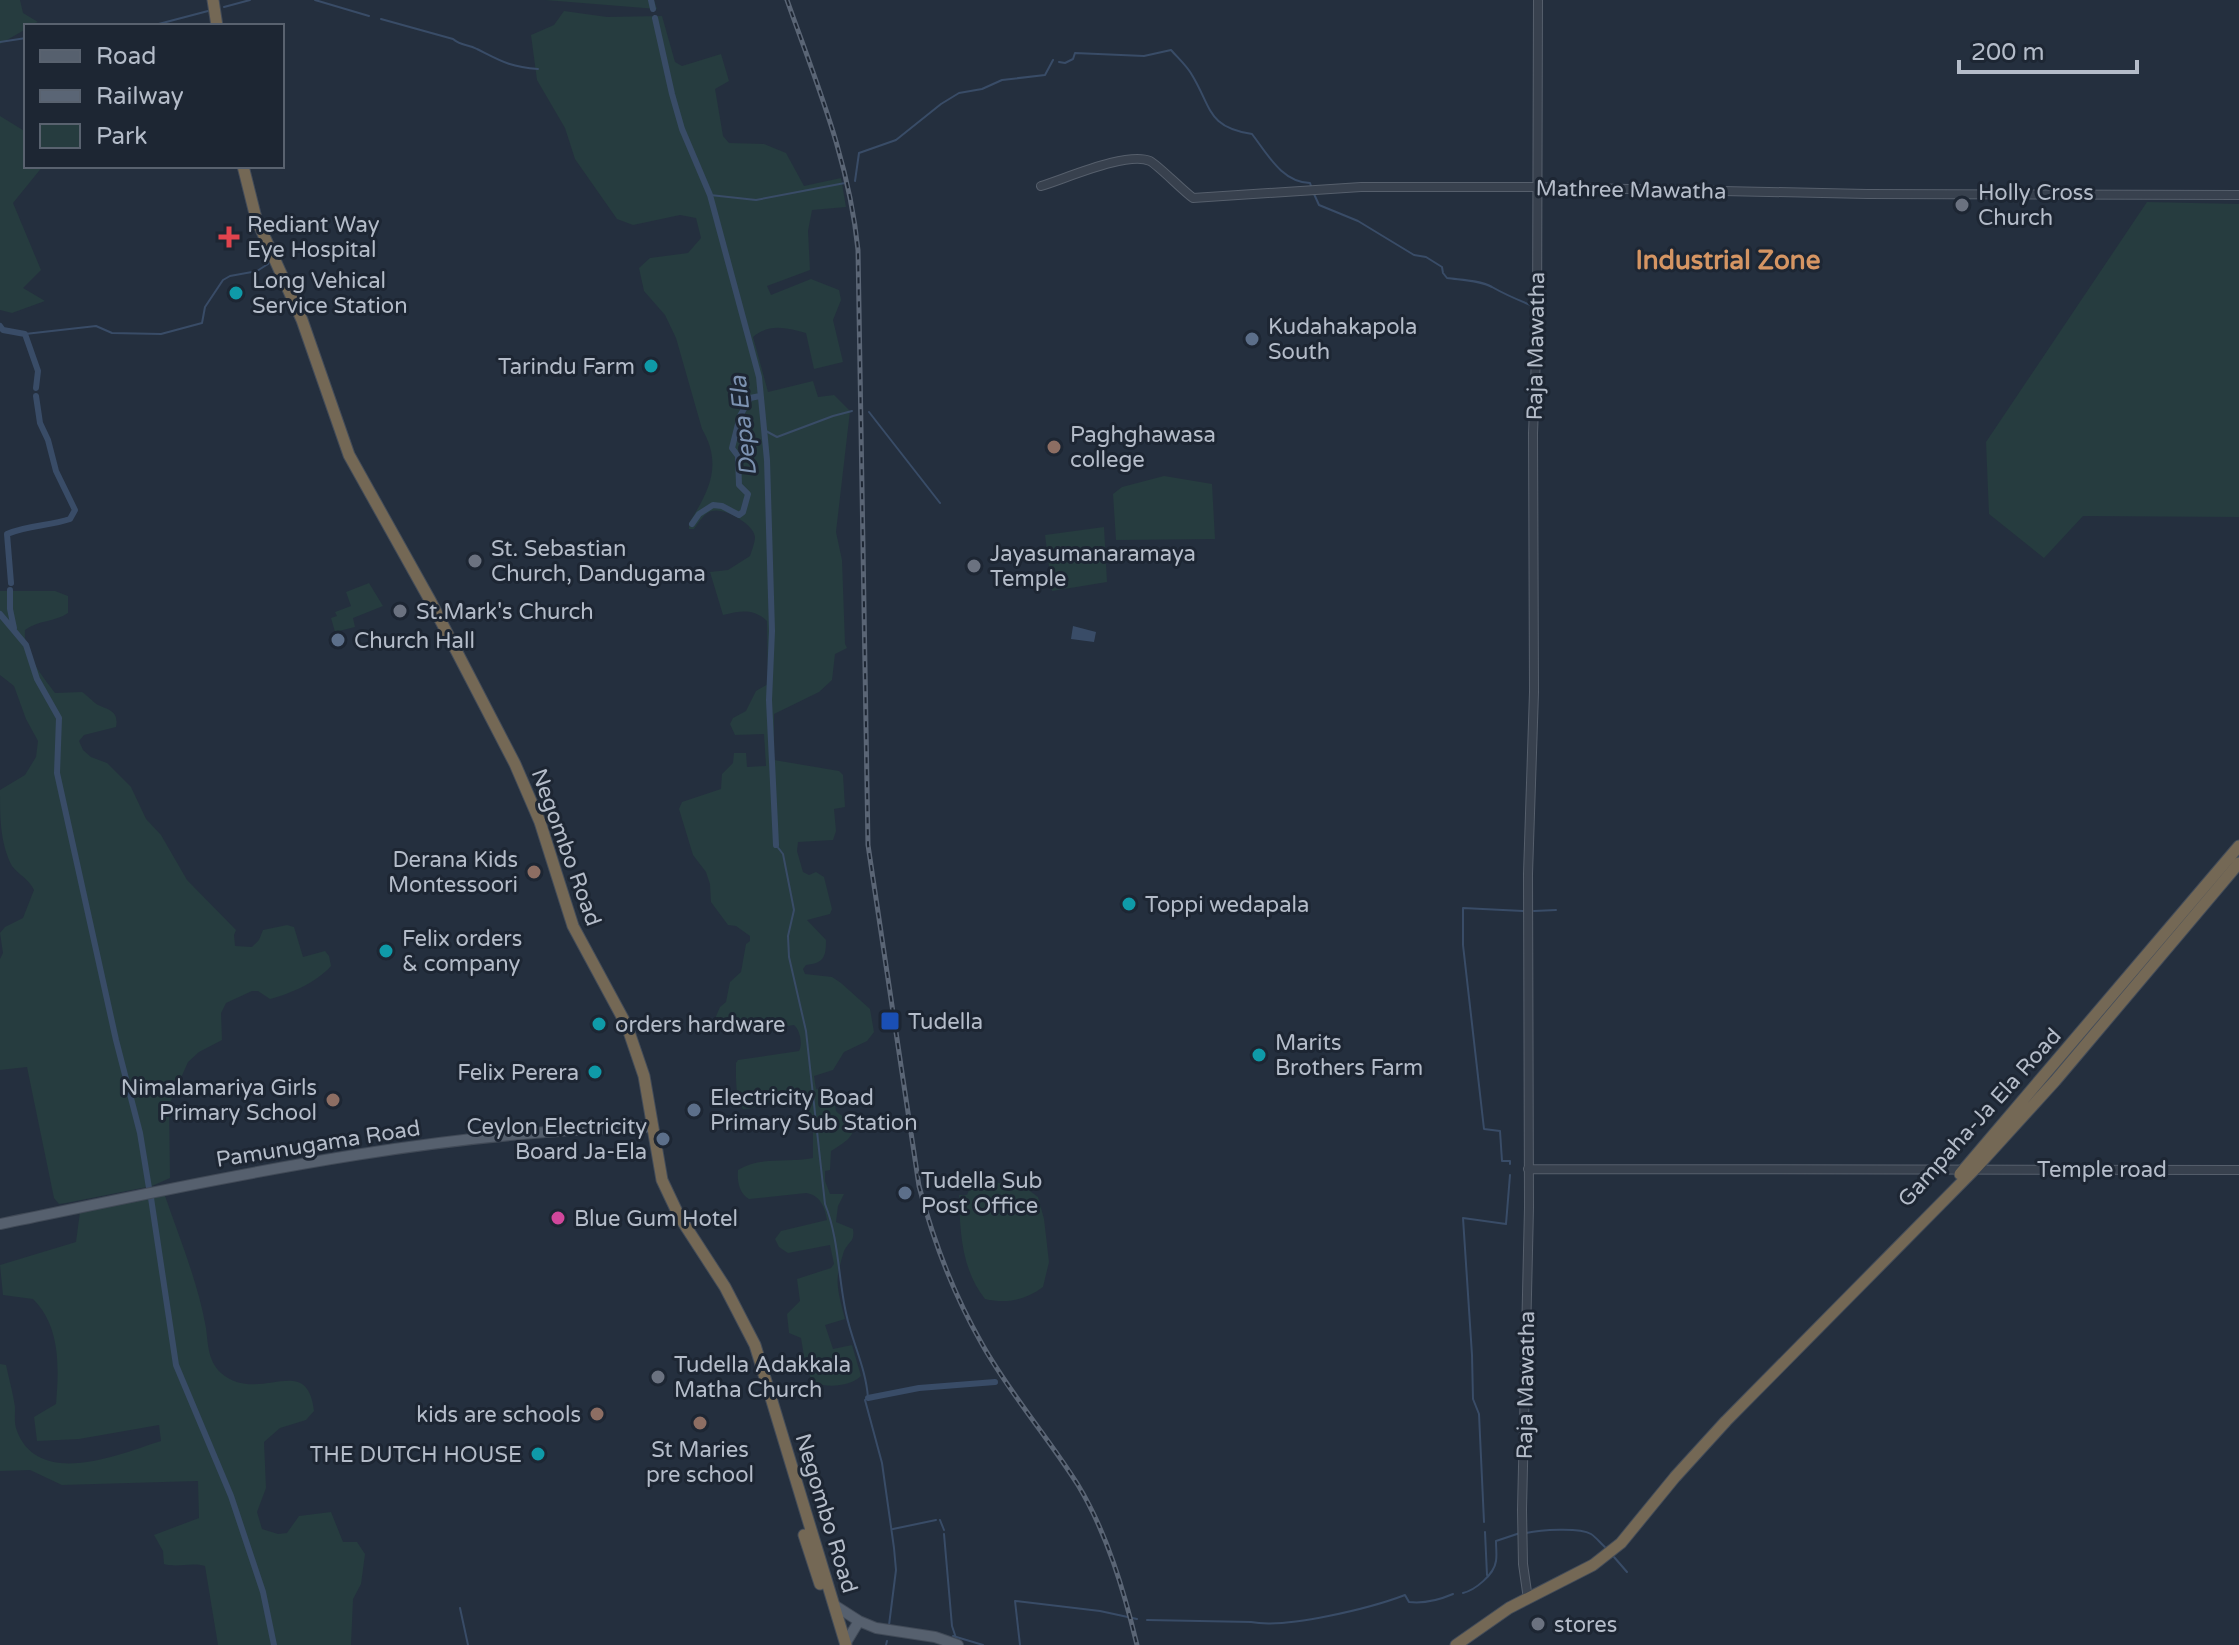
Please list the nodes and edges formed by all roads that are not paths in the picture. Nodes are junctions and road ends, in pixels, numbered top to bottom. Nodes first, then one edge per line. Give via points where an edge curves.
1 (213, 0) edge
2 (220, 0) edge
3 (1538, 0) edge
4 (217, 24) edge
5 (224, 24) edge
6 (237, 168) edge
7 (244, 168) edge
8 (1041, 186) dead end
9 (1537, 187) junction
10 (2239, 195) edge
11 (2239, 846) edge
12 (2239, 863) edge
13 (649, 1127) junction
14 (1528, 1169) junction
15 (1970, 1169) junction
16 (2239, 1170) edge
17 (0, 1224) edge
18 (1528, 1599) junction
19 (834, 1616) junction
20 (860, 1622) junction
21 (843, 1645) edge
22 (958, 1645) edge
23 (1456, 1645) edge

1 - 4 highway
2 - 5 highway
3 - 9 street, Raja Mawatha
6 - 13 highway, Negombo Road via 248,213 291,309 338,447 523,795 565,924 628,1048
7 - 13 highway, Negombo Road via 256,218 302,320 349,455 529,794 573,926 627,1026 644,1076
8 - 9 street, Mathree Mawatha via 1140,159 1154,163 1193,198 1361,187
9 - 10 street, Mathree Mawatha via 1883,195
9 - 14 street, Raja Mawatha
11 - 15 highway, Gampaha-Ja Ela Road
12 - 15 highway, Gampaha-Ja Ela Road via 2055,1081
13 - 17 main road, Pamunugama Road via 465,1140 267,1169
13 - 19 highway, Negombo Road via 661,1195 750,1347
14 - 15 street, Temple road
14 - 18 street, Raja Mawatha via 1522,1510
15 - 16 street, Temple road
15 - 18 highway, Gampaha-Ja Ela Road via 1675,1477 1613,1550
18 - 23 highway, Gampaha-Ja Ela Road
19 - 20 main road
19 - 21 highway, Negombo Road
20 - 21 main road
20 - 22 main road

